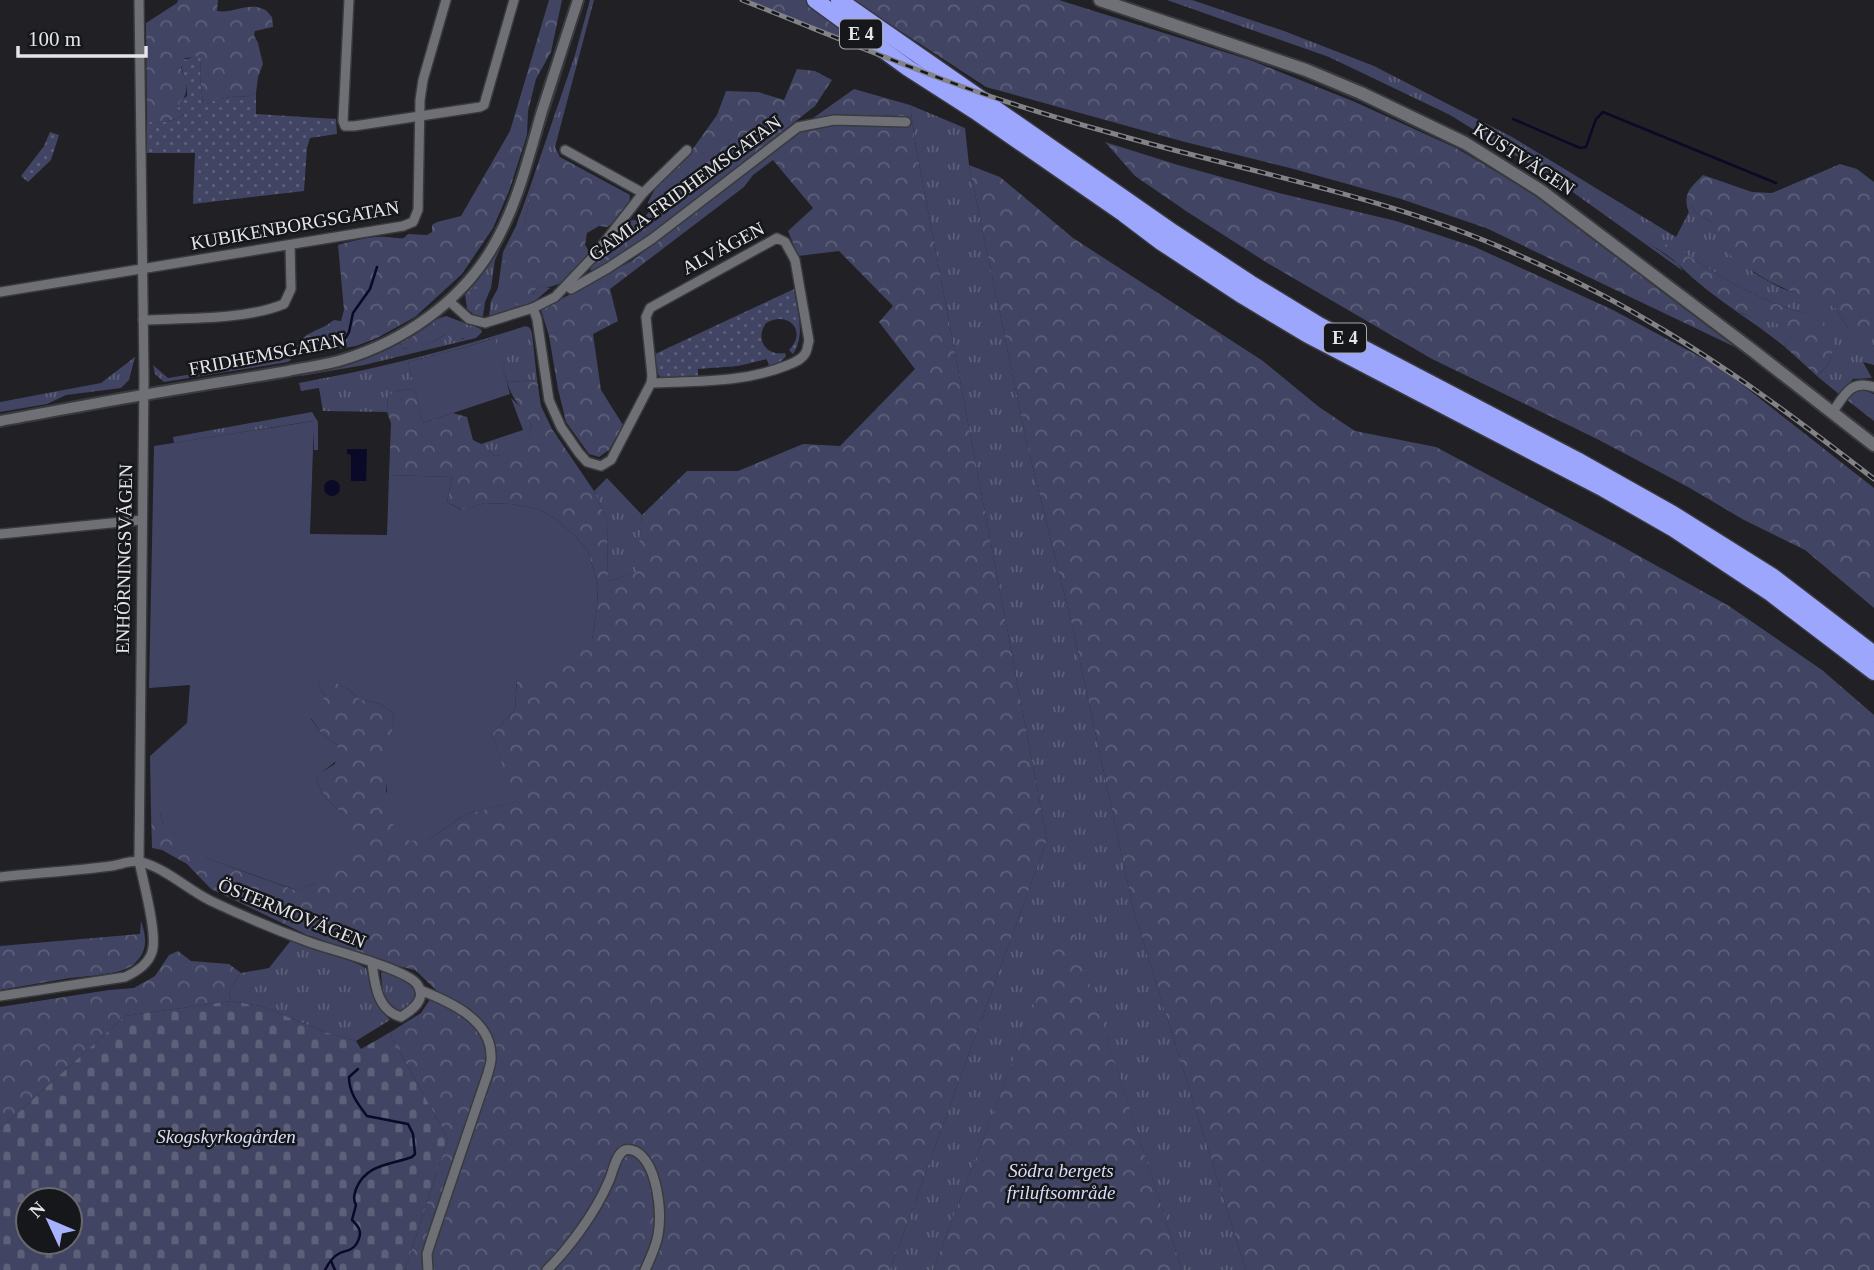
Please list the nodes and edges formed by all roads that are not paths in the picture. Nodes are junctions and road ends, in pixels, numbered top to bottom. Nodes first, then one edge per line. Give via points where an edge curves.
1 (139, 0) edge
2 (349, 0) edge
3 (446, 0) edge
4 (514, 0) edge
5 (578, 0) edge
6 (815, 0) edge
7 (839, 0) edge
8 (1100, 0) edge
9 (420, 116) junction
10 (906, 122) dead end
11 (565, 149) dead end
12 (687, 150) dead end
13 (643, 193) junction
14 (290, 245) junction
15 (143, 268) junction
16 (571, 289) dead end
17 (0, 292) edge
18 (449, 301) junction
19 (533, 308) junction
20 (143, 320) junction
21 (651, 383) junction
22 (1874, 387) edge
23 (143, 395) junction
24 (1832, 413) junction
25 (0, 421) edge
26 (1874, 445) edge
27 (142, 520) junction
28 (0, 534) edge
29 (1872, 666) edge
30 (139, 860) junction
31 (0, 877) edge
32 (372, 963) junction
33 (420, 990) junction
34 (0, 996) edge
35 (428, 1270) edge
36 (547, 1270) edge
37 (645, 1270) edge

1 - 15 street, ENHÖRNINGSVÄGEN
2 - 9 street via 345,126
3 - 9 street, KUBIKENBORGSGATAN via 423,80
4 - 9 street via 484,104
5 - 18 street, FRIDHEMSGATAN via 507,219 490,251
6 - 29 highway, E 4 via 1243,296 1674,529
7 - 29 highway, E 4 via 1240,277 1319,325 1577,460 1772,576
8 - 24 main road, KUSTVÄGEN via 1306,70 1465,143 1550,197
9 - 14 street, KUBIKENBORGSGATAN via 418,211 413,222
10 - 16 street, GAMLA FRIDHEMSGATAN via 834,120 799,127 652,239
11 - 13 street
12 - 13 street
13 - 19 street via 559,293
14 - 15 street, KUBIKENBORGSGATAN
14 - 20 street via 291,289 284,304 237,314
15 - 17 street, KUBIKENBORGSGATAN
15 - 20 street, ENHÖRNINGSVÄGEN
18 - 19 street via 468,319 481,323
18 - 23 street, FRIDHEMSGATAN via 408,330 344,359
19 - 21 street via 549,400 561,427 587,462 601,466 611,460
20 - 23 street, ENHÖRNINGSVÄGEN
21 - 21 street, ALVÄGEN via 757,376 807,352 795,260 785,242 776,238 650,308 646,317
22 - 24 street via 1852,387
23 - 25 street, FRIDHEMSGATAN
23 - 27 street, ENHÖRNINGSVÄGEN
24 - 26 main road, KUSTVÄGEN
27 - 28 street
27 - 30 street, ENHÖRNINGSVÄGEN
30 - 31 street
30 - 32 street, ÖSTERMOVÄGEN via 209,900 310,943
30 - 34 street, ENHÖRNINGSVÄGEN via 153,942 152,953 138,970 125,977
32 - 33 street, ÖSTERMOVÄGEN via 406,975
32 - 33 street, ÖSTERMOVÄGEN via 377,993 393,1015 401,1017 413,1010
33 - 35 street via 475,1020 491,1056 430,1241
36 - 37 street via 597,1206 618,1158 628,1149 646,1162 656,1187 658,1233

